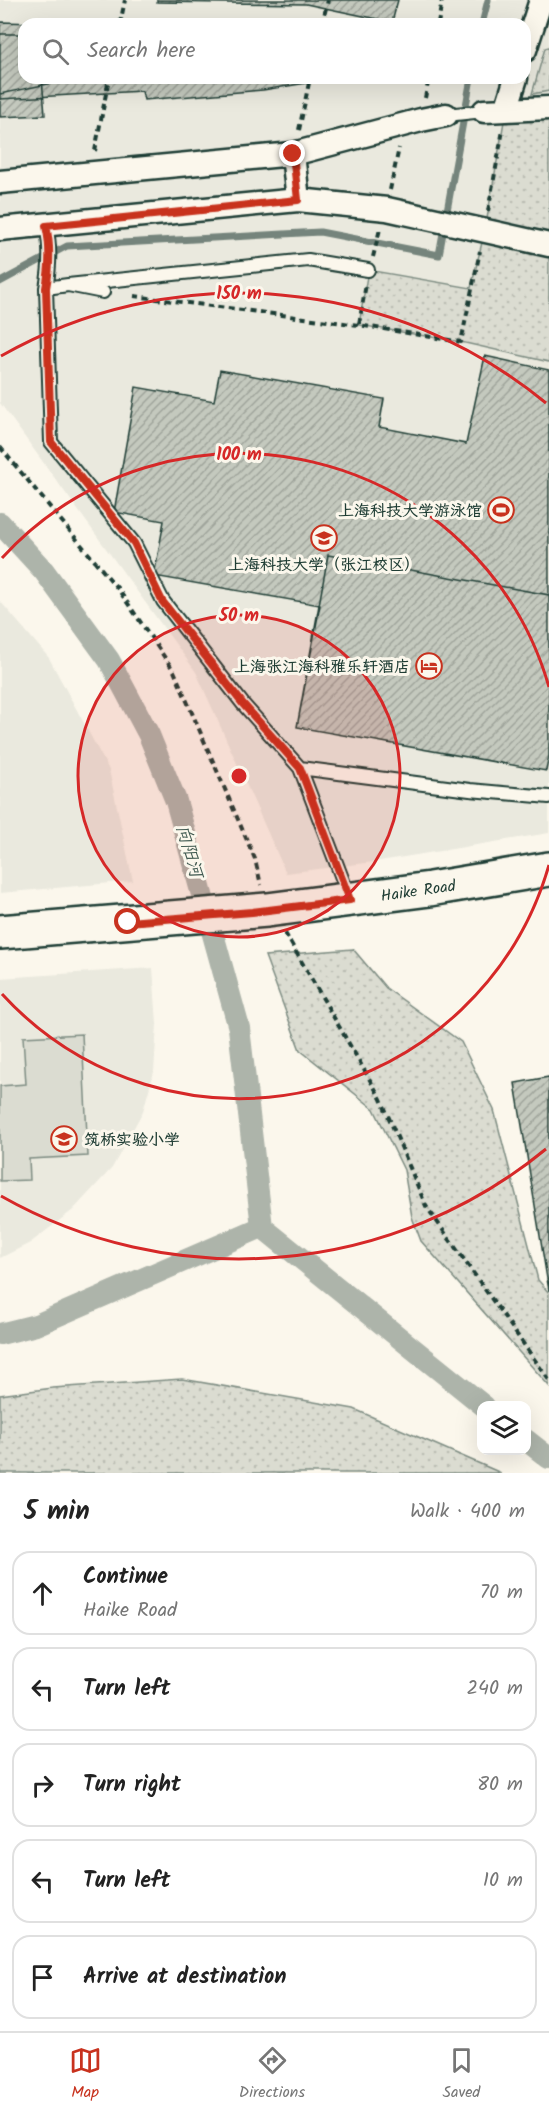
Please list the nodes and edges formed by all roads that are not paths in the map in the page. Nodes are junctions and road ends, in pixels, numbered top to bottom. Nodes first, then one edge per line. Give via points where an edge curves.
1 (541, 0) edge
2 (531, 31) edge
3 (514, 84) edge
4 (549, 108) edge
5 (506, 110) junction
6 (484, 111) joint
7 (446, 115) joint
8 (293, 154) junction
9 (0, 182) edge
10 (298, 200) junction
11 (0, 229) edge
12 (47, 233) junction
13 (549, 245) edge
14 (370, 265) road end
15 (68, 285) junction
16 (46, 288) junction
17 (103, 292) road end
18 (300, 768) junction
19 (549, 797) edge
20 (549, 869) edge
21 (549, 888) edge
22 (350, 900) junction
23 (255, 921) junction
24 (131, 931) junction
25 (0, 932) edge
26 (0, 951) edge

1 - 2 street
3 - 5 street
4 - 5 street
5 - 6 street
6 - 7 lane
7 - 8 street
8 - 9 street
8 - 10 street
10 - 12 street
10 - 13 street via 384,217 426,216
11 - 12 street
12 - 16 lane via 50,272
14 - 15 lane via 308,260
15 - 16 lane
15 - 17 lane
16 - 18 lane via 51,442 134,543 162,601 243,704
18 - 19 lane
18 - 22 lane
20 - 22 street, Haike Road
21 - 23 street, Haike Road via 432,908
22 - 23 street, Haike Road
23 - 24 street, Haike Road
24 - 25 street, Haike Road
24 - 26 street, Haike Road

